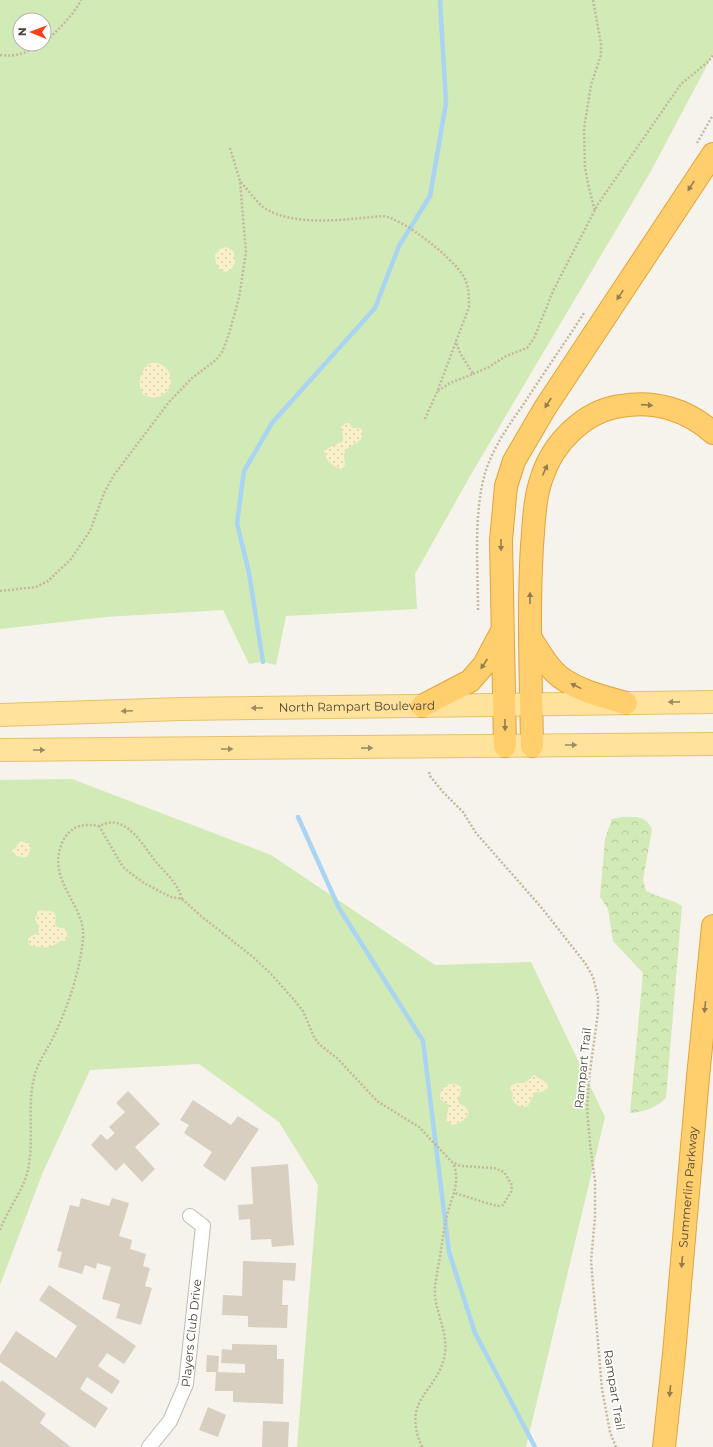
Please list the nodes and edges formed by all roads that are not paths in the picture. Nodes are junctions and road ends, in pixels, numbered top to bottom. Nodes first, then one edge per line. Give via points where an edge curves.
1 (713, 154) edge
2 (713, 433) edge
3 (502, 630) junction
4 (530, 637) junction
5 (713, 702) edge
6 (626, 703) junction
7 (505, 704) junction
8 (532, 704) junction
9 (422, 706) junction
10 (0, 715) edge
11 (713, 744) edge
12 (506, 746) junction
13 (532, 746) junction
14 (0, 750) edge
15 (713, 926) edge
16 (190, 1216) dead end
17 (149, 1447) edge
18 (664, 1447) edge

1 -> 3 highway via 545,408 514,461 503,507
4 -> 2 highway via 530,572 535,507 542,477 550,458 567,435 580,423 593,416 630,404 654,405 676,410 690,416
3 - 7 highway
3 -> 9 highway via 484,665 470,681
6 -> 4 highway via 573,685 550,666
4 - 8 highway
5 -> 6 main road, North Rampart Boulevard
6 - 8 main road, North Rampart Boulevard
7 - 8 main road, North Rampart Boulevard
7 - 9 main road, North Rampart Boulevard
7 -> 12 highway
8 - 13 highway
9 -> 10 main road, North Rampart Boulevard via 181,709
13 -> 11 main road
12 - 13 main road
14 -> 12 main road
15 -> 18 highway, Summerlin Parkway
16 - 17 street, Players Club Drive via 203,1226 186,1384 170,1421

